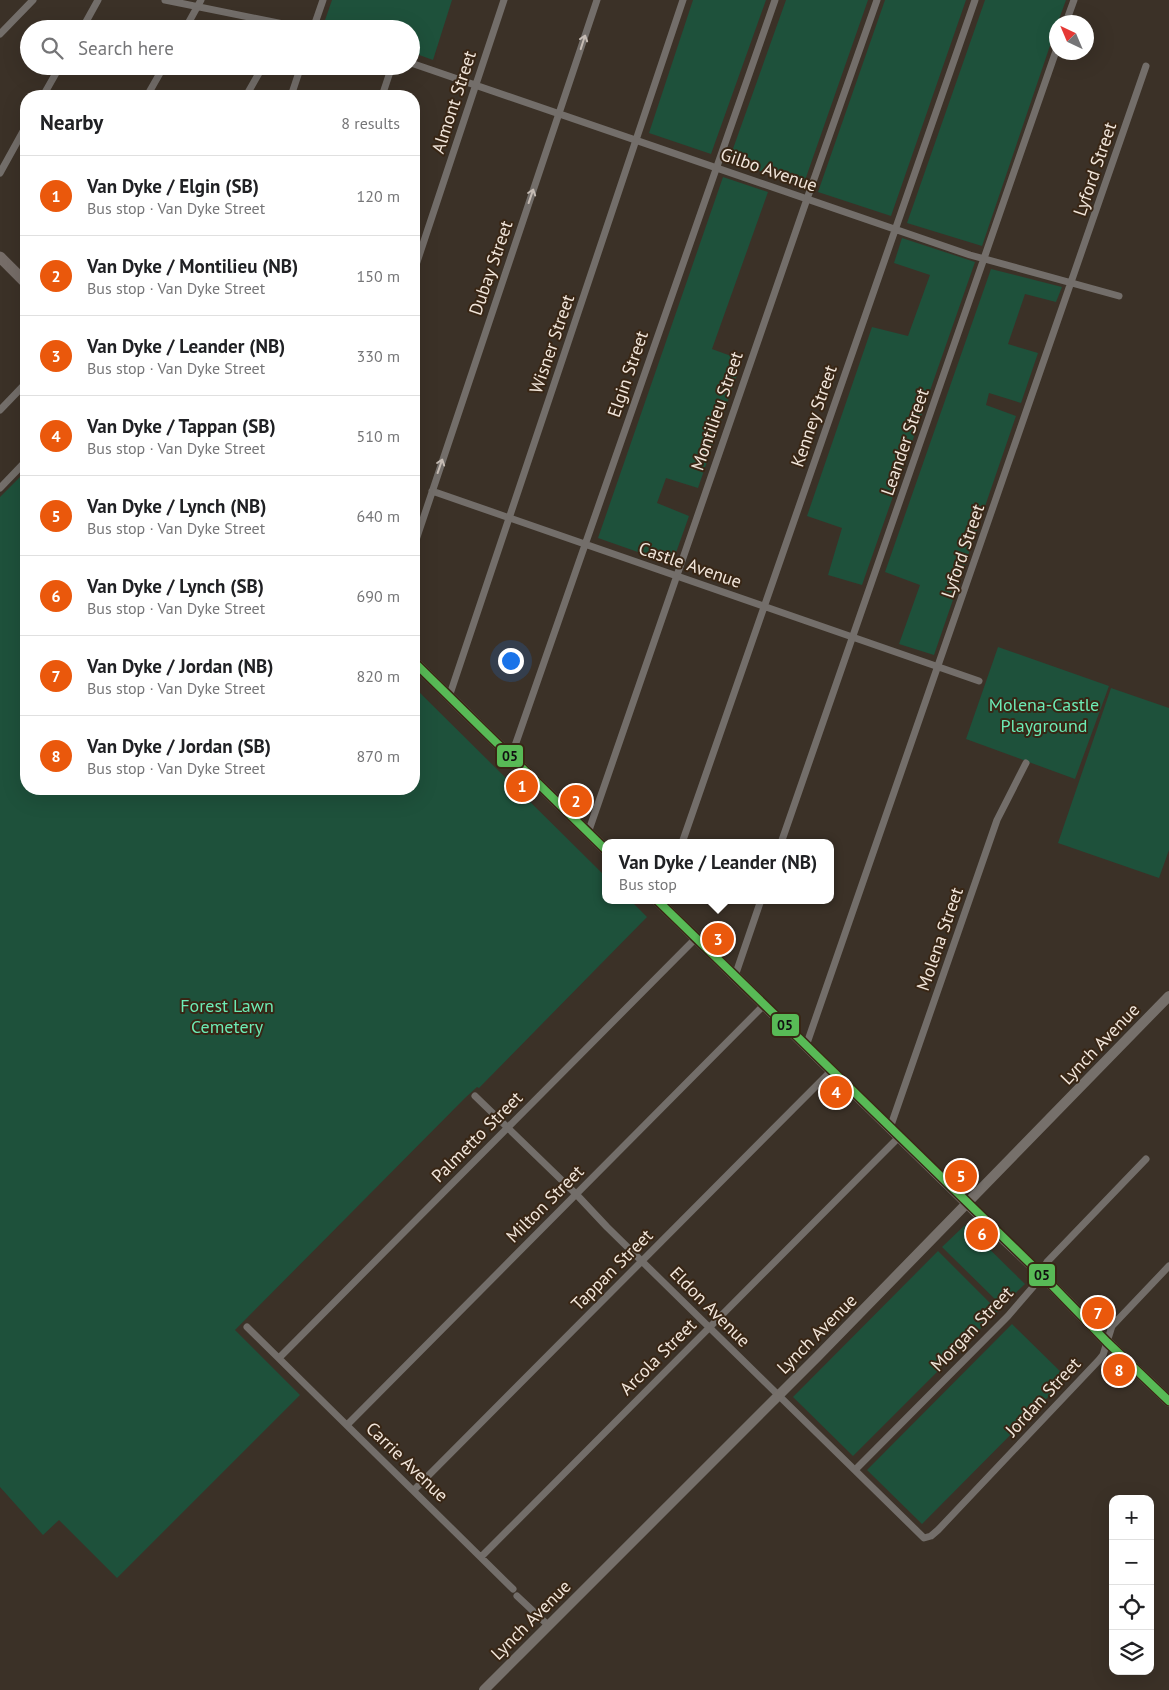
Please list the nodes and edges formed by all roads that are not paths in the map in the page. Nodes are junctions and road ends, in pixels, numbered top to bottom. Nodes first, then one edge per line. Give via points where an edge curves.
1 (33, 0) edge
2 (98, 0) edge
3 (165, 0) edge
4 (323, 0) edge
5 (504, 0) edge
6 (597, 0) edge
7 (683, 0) edge
8 (775, 0) edge
9 (877, 0) edge
10 (975, 0) edge
11 (1074, 0) edge
12 (199, 3) edge
13 (1069, 15) edge
14 (87, 20) edge
15 (190, 20) edge
16 (258, 20) edge
17 (317, 20) edge
18 (0, 34) edge
19 (1053, 60) edge
20 (420, 66) edge
21 (1146, 66) dead end
22 (55, 75) edge
23 (159, 75) edge
24 (259, 75) edge
25 (298, 75) edge
26 (389, 75) edge
27 (475, 86) junction
28 (46, 90) edge
29 (150, 90) edge
30 (250, 90) edge
31 (293, 90) edge
32 (384, 90) edge
33 (559, 114) junction
34 (20, 137) edge
35 (636, 140) junction
36 (716, 167) junction
37 (0, 173) edge
38 (807, 199) junction
39 (895, 229) junction
40 (420, 253) edge
41 (984, 259) junction
42 (1, 262) edge
43 (20, 278) edge
44 (1072, 283) junction
45 (1119, 296) dead end
46 (20, 389) edge
47 (0, 410) edge
48 (20, 467) edge
49 (0, 488) edge
50 (432, 491) junction
51 (509, 518) junction
52 (420, 528) edge
53 (585, 544) junction
54 (676, 576) junction
55 (764, 607) junction
56 (853, 638) junction
57 (938, 667) junction
58 (420, 668) edge
59 (979, 681) dead end
60 (449, 697) junction
61 (511, 757) junction
62 (1026, 763) dead end
63 (588, 833) junction
64 (683, 839) edge
65 (782, 839) edge
66 (602, 846) edge
67 (663, 904) edge
68 (760, 904) edge
69 (696, 938) junction
70 (735, 976) junction
71 (1169, 996) edge
72 (764, 1004) junction
73 (806, 1046) junction
74 (831, 1071) junction
75 (475, 1096) dead end
76 (507, 1128) junction
77 (890, 1128) junction
78 (898, 1137) junction
79 (1146, 1159) dead end
80 (576, 1194) junction
81 (968, 1204) junction
82 (642, 1261) junction
83 (1169, 1266) edge
84 (1040, 1273) junction
85 (247, 1327) dead end
86 (709, 1327) junction
87 (1107, 1342) junction
88 (279, 1358) junction
89 (778, 1395) junction
90 (1169, 1401) edge
91 (347, 1425) junction
92 (855, 1470) junction
93 (414, 1490) junction
94 (924, 1538) joint
95 (481, 1557) junction
96 (513, 1589) dead end
97 (518, 1596) dead end
98 (549, 1626) junction
99 (484, 1690) edge

1 - 18 street
2 - 14 street
3 - 12 street
4 - 17 street
5 - 27 street, Almont Street
33 -> 6 street, Dubay Street
7 - 35 street, Wisner Street
8 - 36 street, Elgin Street
9 - 38 street, Montilieu Street
10 - 39 street, Kenney Street
11 - 13 street
12 - 15 street
12 - 16 street
19 - 41 street, Leander Street
20 - 27 street, Gilbo Avenue
21 - 44 street, Lyford Street
22 - 28 street
23 - 29 street
24 - 30 street
25 - 31 street
26 - 32 street
27 - 33 street, Gilbo Avenue
27 - 40 street, Almont Street
33 - 35 street, Gilbo Avenue
50 -> 33 street, Dubay Street
34 - 37 street
35 - 36 street, Gilbo Avenue
35 - 51 street, Wisner Street
36 - 38 street, Gilbo Avenue
36 - 53 street, Elgin Street
38 - 39 street, Gilbo Avenue
38 - 54 street, Montilieu Street
39 - 41 street, Gilbo Avenue
39 - 55 street, Kenney Street
41 - 44 street, Gilbo Avenue
41 - 56 street, Leander Street
42 - 43 main road
44 - 45 street, Gilbo Avenue
44 - 57 street, Lyford Street
46 - 47 street
48 - 49 street
50 - 51 street, Castle Avenue
50 - 52 street, Dubay Street
51 - 53 street, Castle Avenue
51 - 60 street, Wisner Street
53 - 54 street, Castle Avenue
53 - 61 street, Elgin Street
54 - 55 street, Castle Avenue
54 - 63 street, Montilieu Street
55 - 56 street, Castle Avenue
55 - 64 street, Kenney Street
56 - 57 street, Castle Avenue
56 - 65 street, Leander Street
57 - 59 street, Castle Avenue
57 - 73 street, Lyford Street
58 - 60 main road
60 - 61 main road
61 - 63 main road
62 - 77 street, Molena Street via 997,820
63 - 66 main road
67 - 69 main road
68 - 70 street
69 - 70 main road
69 - 76 street, Palmetto Street
70 - 72 main road
71 - 81 street, Lynch Avenue
72 - 73 main road
72 - 80 street, Milton Street
73 - 74 main road
74 - 77 main road
74 - 82 street, Tappan Street
75 - 76 street, Eldon Avenue
76 - 80 street, Eldon Avenue
76 - 88 street, Palmetto Street
77 - 78 main road
78 - 81 main road
78 - 86 street, Arcola Street
79 - 84 street, Morgan Street
80 - 82 street, Eldon Avenue
80 - 91 street, Milton Street
81 - 84 main road
81 - 89 street, Lynch Avenue
82 - 86 street, Eldon Avenue
82 - 93 street, Tappan Street
83 - 87 street, Jordan Street via 1118,1318
84 - 87 main road
84 - 92 street, Morgan Street via 1008,1316
85 - 88 street, Carrie Avenue
86 - 89 street, Eldon Avenue
86 - 95 street, Arcola Street
87 - 90 main road
87 - 94 street, Jordan Street via 1099,1360 938,1530
88 - 91 street, Carrie Avenue
89 - 92 street, Eldon Avenue
89 - 98 street, Lynch Avenue
91 - 93 street, Carrie Avenue
92 - 94 street, Eldon Avenue
93 - 95 street, Carrie Avenue
95 - 96 street, Carrie Avenue
97 - 98 street
98 - 99 street, Lynch Avenue

